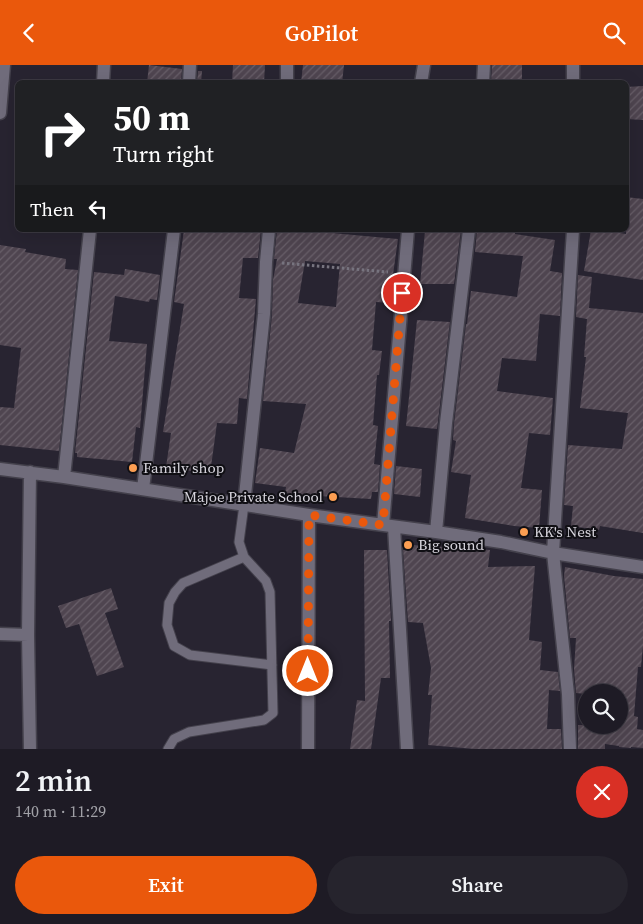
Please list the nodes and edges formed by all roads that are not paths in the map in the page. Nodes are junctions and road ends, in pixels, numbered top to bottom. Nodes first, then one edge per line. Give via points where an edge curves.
1 (4, 65) edge
2 (104, 65) edge
3 (190, 65) edge
4 (287, 65) edge
5 (424, 65) edge
6 (484, 65) edge
7 (573, 65) edge
8 (103, 80) edge
9 (189, 80) edge
10 (286, 80) edge
11 (422, 80) edge
12 (483, 80) edge
13 (573, 80) edge
14 (0, 113) edge
15 (90, 232) edge
16 (174, 232) edge
17 (269, 232) edge
18 (408, 232) edge
19 (469, 232) edge
20 (573, 232) edge
21 (0, 469) edge
22 (30, 473) junction
23 (64, 477) junction
24 (143, 489) junction
25 (244, 505) junction
26 (309, 515) junction
27 (389, 526) junction
28 (436, 532) junction
29 (553, 553) junction
30 (244, 557) junction
31 (643, 567) edge
32 (0, 634) edge
33 (28, 635) junction
34 (272, 665) junction
35 (30, 749) edge
36 (168, 749) edge
37 (308, 749) edge
38 (407, 749) edge
39 (570, 749) edge

1 - 14 street
2 - 8 street
3 - 9 street
4 - 10 street
5 - 11 street
6 - 12 street
7 - 13 street
15 - 23 street
16 - 24 street
17 - 25 street via 264,314
18 - 27 street
19 - 28 street
20 - 29 street
21 - 22 street
22 - 23 street
22 - 33 street
23 - 24 street
24 - 25 street
25 - 26 street
25 - 30 lane via 239,543
26 - 27 street
26 - 37 street
27 - 28 street
27 - 38 street
28 - 29 street
29 - 31 street
29 - 39 street via 568,694
30 - 34 lane via 266,581 270,592
30 - 34 lane via 183,583 169,603 167,625 174,646 190,655
32 - 33 street
33 - 35 street
34 - 36 lane via 273,713 264,720 190,732 174,739

